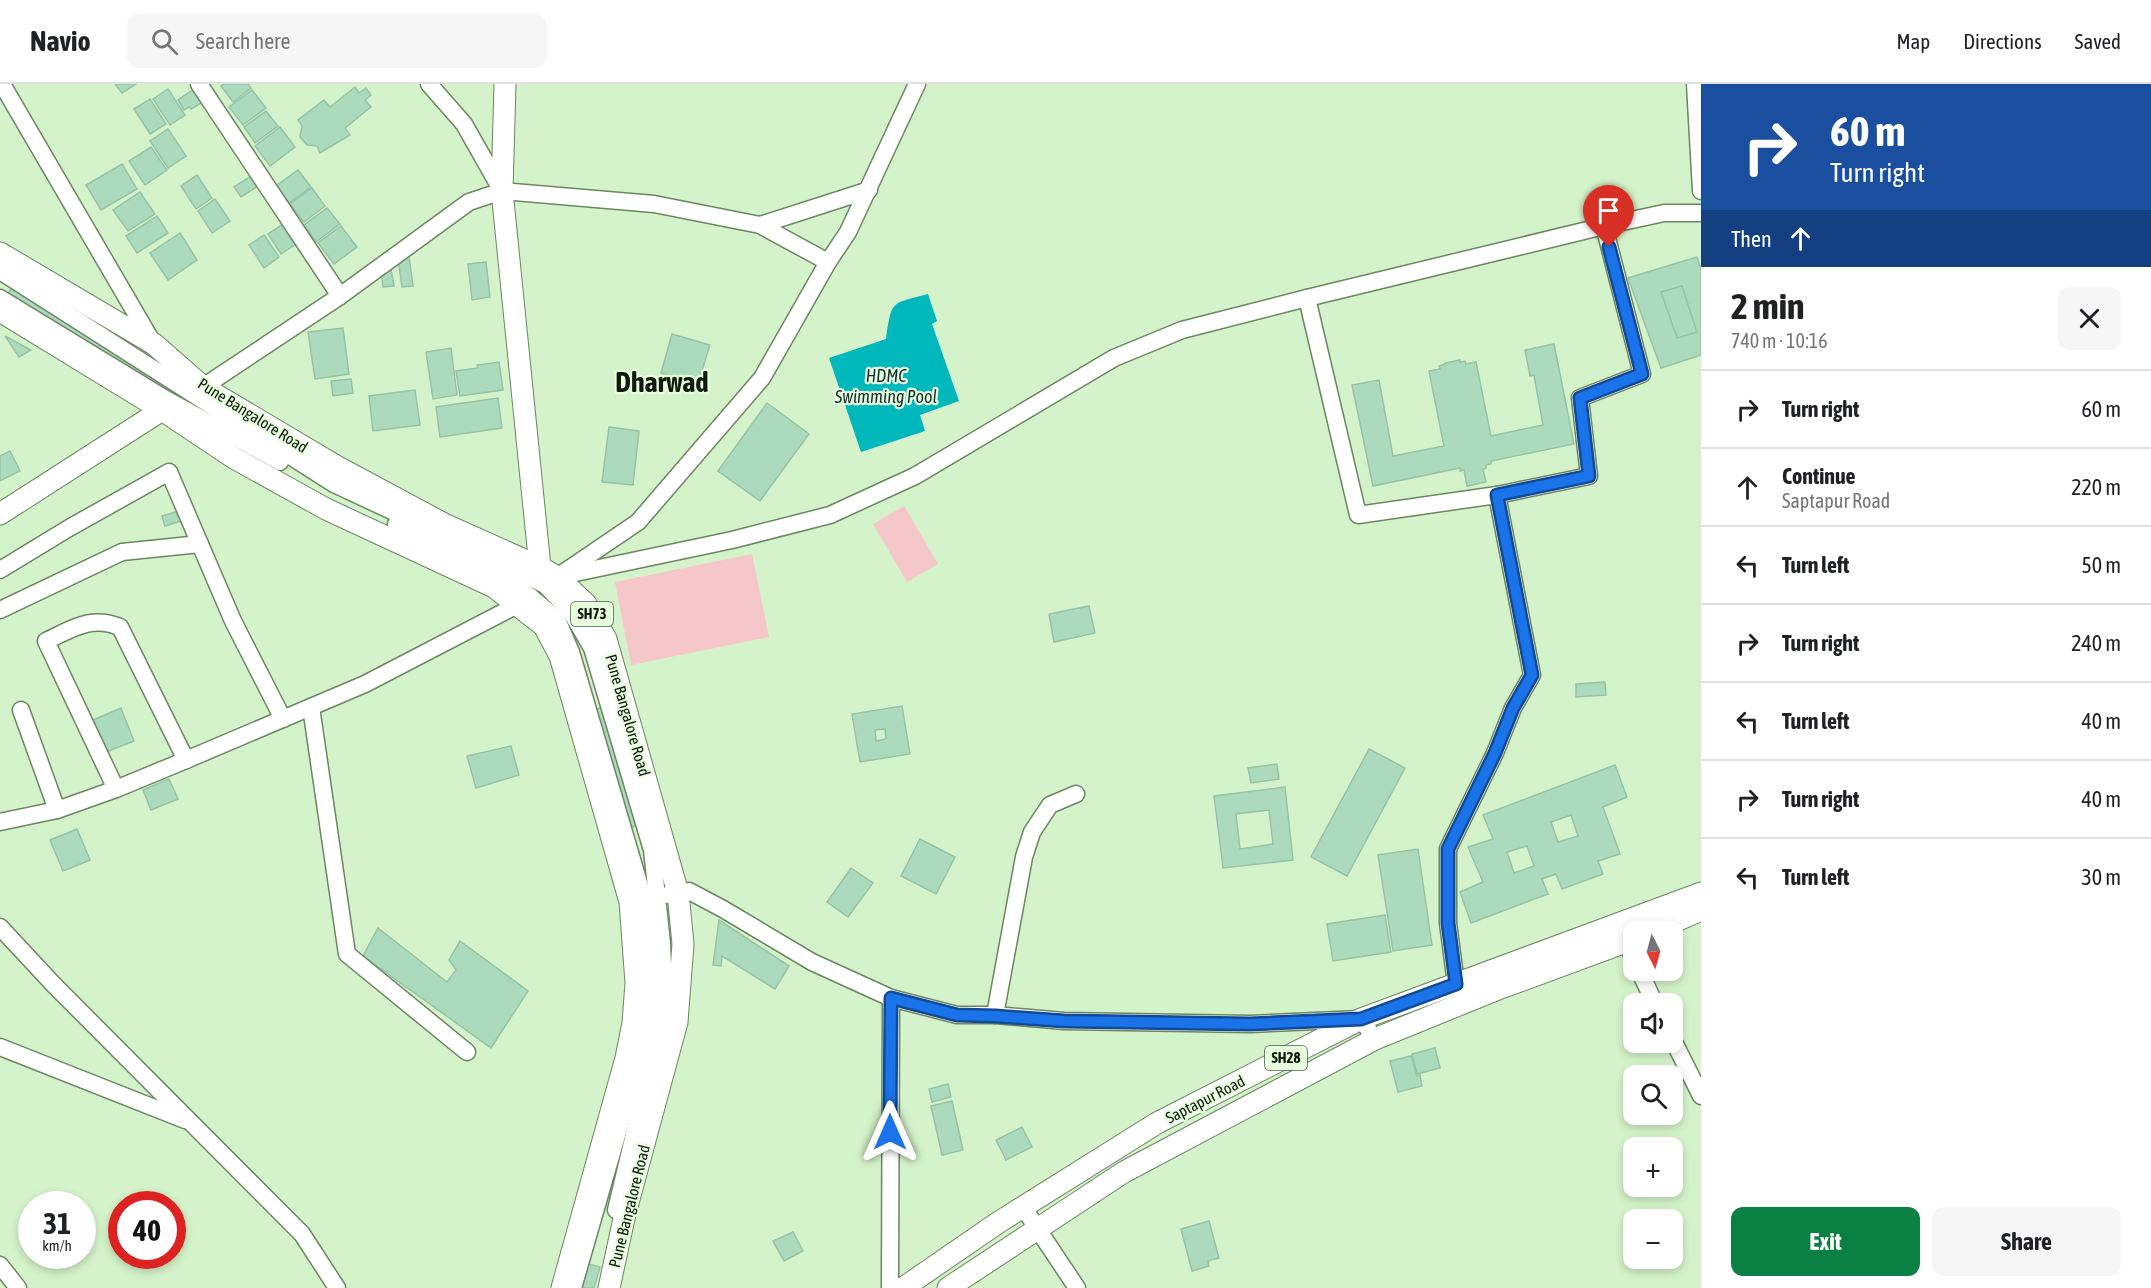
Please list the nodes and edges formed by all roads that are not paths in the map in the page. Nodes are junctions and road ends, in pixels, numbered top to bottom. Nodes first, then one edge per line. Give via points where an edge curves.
1 (2, 84) edge
2 (199, 84) edge
3 (429, 84) edge
4 (505, 84) edge
5 (917, 84) edge
6 (1695, 84) edge
7 (1700, 168) edge
8 (869, 190) junction
9 (502, 191) junction
10 (1701, 191) edge
11 (1701, 213) edge
12 (760, 225) junction
13 (1604, 226) junction
14 (0, 253) edge
15 (828, 262) junction
16 (0, 271) edge
17 (340, 296) junction
18 (1307, 297) junction
19 (0, 298) edge
20 (0, 311) edge
21 (154, 344) junction
22 (203, 387) junction
23 (162, 410) junction
24 (1497, 495) junction
25 (0, 514) edge
26 (200, 544) junction
27 (0, 570) edge
28 (547, 576) junction
29 (524, 601) junction
30 (0, 610) edge
31 (310, 707) junction
32 (21, 710) dead end
33 (283, 719) junction
34 (186, 760) junction
35 (116, 789) junction
36 (1077, 794) dead end
37 (57, 810) junction
38 (0, 822) edge
39 (1701, 893) edge
40 (652, 898) junction
41 (1701, 910) edge
42 (1658, 921) edge
43 (1676, 921) edge
44 (0, 927) edge
45 (1623, 942) edge
46 (1623, 943) edge
47 (1456, 984) junction
48 (891, 998) junction
49 (995, 1016) junction
50 (1361, 1019) junction
51 (1375, 1039) junction
52 (0, 1047) edge
53 (467, 1052) dead end
54 (1680, 1053) edge
55 (1701, 1096) edge
56 (192, 1123) junction
57 (1023, 1207) junction
58 (1036, 1228) junction
59 (0, 1264) edge
60 (18, 1288) edge
61 (337, 1288) edge
62 (562, 1288) edge
63 (573, 1288) edge
64 (600, 1288) edge
65 (609, 1288) edge
66 (890, 1288) edge
67 (903, 1288) edge
68 (948, 1288) edge
69 (1077, 1288) edge

1 - 21 street
2 - 17 street
3 - 9 street via 464,124
4 - 9 main road
5 - 8 street
6 - 7 street
7 - 10 street
8 - 12 street
8 - 15 street
9 - 12 street via 654,204
9 - 17 street via 469,202
9 - 28 main road
11 - 13 street via 1664,213
12 - 15 street
13 - 18 street
13 - 24 street via 1642,374 1580,398 1589,476
14 - 21 main road, Pune Bangalore Road / SH73
15 - 28 street via 762,378 638,522
16 - 28 street via 334,484 452,539
17 - 22 street
18 - 24 street via 1358,515
18 - 28 street via 1182,330 1114,358 915,476 830,514 732,540
19 - 29 street via 164,398 383,518 506,579
20 - 23 main road, Pune Bangalore Road / SH73
21 - 22 main road, Pune Bangalore Road / SH73
22 - 28 main road, Pune Bangalore Road / SH73 via 336,466
23 - 25 main road
23 - 29 main road, Pune Bangalore Road / SH73 via 234,458 326,509
24 - 47 street via 1532,675 1448,849 1448,923
26 - 27 street via 169,472
26 - 30 street via 122,552
26 - 33 street via 233,621
28 - 29 street
28 - 40 main road, Pune Bangalore Road / SH73 via 586,604 607,641
29 - 31 street via 365,684
29 - 40 main road, Pune Bangalore Road / SH73 via 544,626 560,656
31 - 33 street
31 - 53 street via 347,954
32 - 37 street
33 - 34 street
34 - 35 street
34 - 35 street via 120,627 107,622 85,622 46,641
35 - 37 street
36 - 49 street via 1050,805 1032,832
37 - 38 street
39 - 42 main road, Saptapur Road / SH28
40 - 48 street via 690,891 812,962
40 - 62 main road, Pune Bangalore Road / SH73 via 626,1058
40 - 63 street via 648,1025
40 - 64 street via 664,988 660,1025
40 - 65 main road, Pune Bangalore Road / SH73 via 682,944 677,1022
41 - 43 main road
44 - 56 street
45 - 47 main road, Saptapur Road / SH28
46 - 51 main road, Saptapur Road / SH28
47 - 50 main road, Saptapur Road / SH28
48 - 49 street via 957,1015
48 - 66 street
49 - 50 street via 1250,1024
50 - 51 street
50 - 57 main road, Saptapur Road / SH28 via 1157,1123
51 - 58 main road, Saptapur Road / SH28 via 1124,1172
52 - 56 street
54 - 55 street
56 - 61 street via 302,1234
57 - 58 street
57 - 67 main road, Saptapur Road / SH28
58 - 68 main road, Saptapur Road / SH28
58 - 69 street
59 - 60 street

